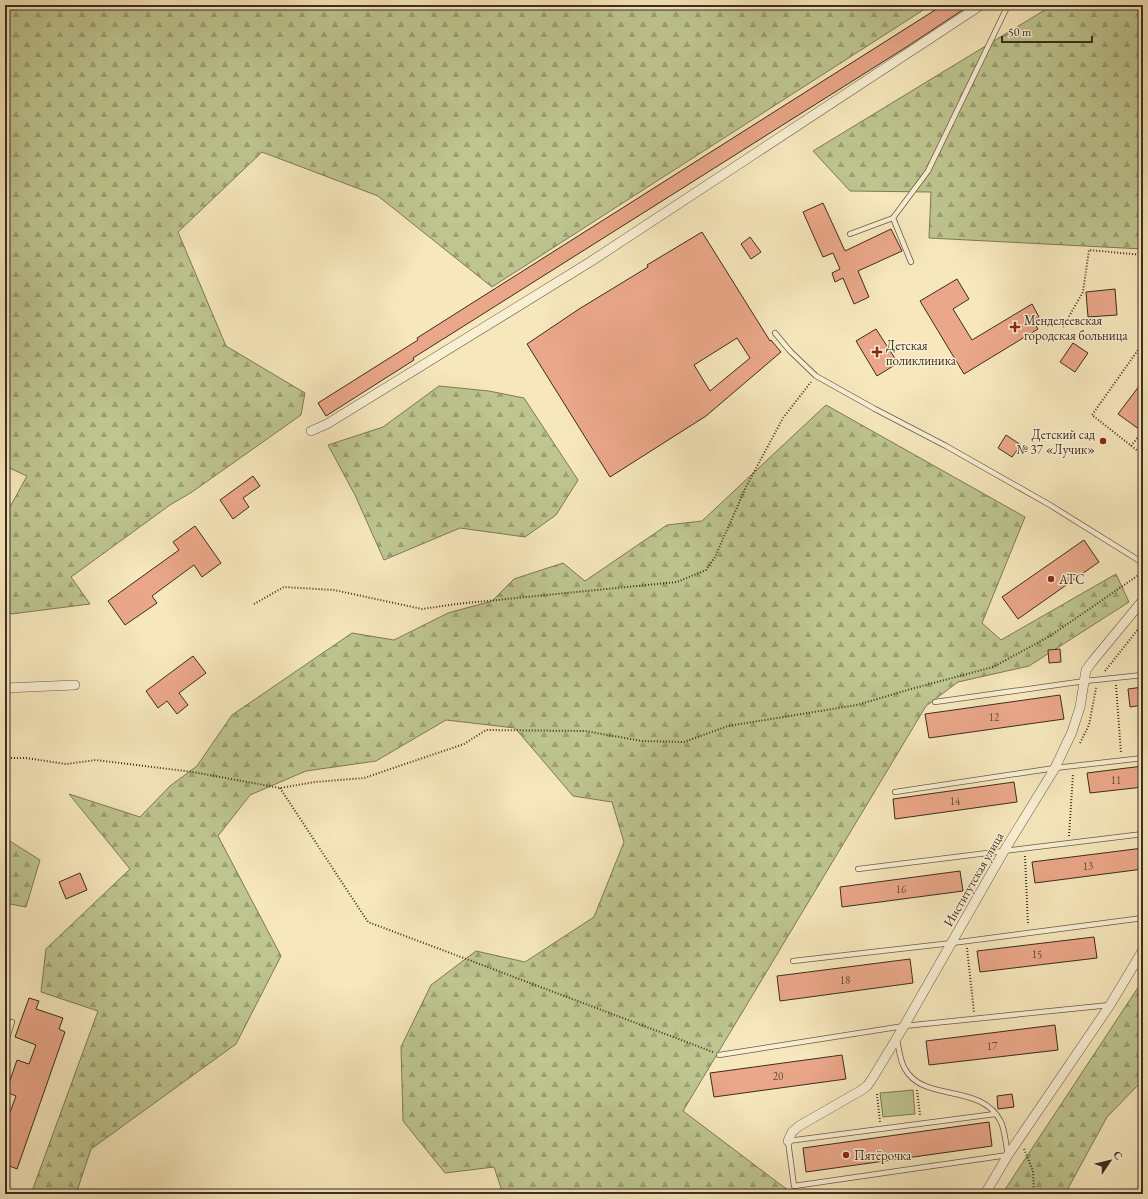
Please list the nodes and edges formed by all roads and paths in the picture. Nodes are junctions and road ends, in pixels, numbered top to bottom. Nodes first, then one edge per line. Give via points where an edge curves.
1 (981, 5) edge
2 (1008, 5) edge
3 (893, 218) junction
4 (850, 234) dead end
5 (1143, 255) edge
6 (911, 262) dead end
7 (1063, 327) dead end
8 (775, 333) dead end
9 (1143, 343) edge
10 (816, 376) junction
11 (311, 431) dead end
12 (1142, 432) dead end
13 (1131, 446) junction
14 (1143, 455) edge
15 (1143, 563) edge
16 (1143, 572) edge
17 (1143, 600) edge
18 (254, 604) dead end
19 (1143, 675) edge
20 (1116, 678) junction
21 (1085, 681) junction
22 (75, 685) dead end
23 (5, 688) edge
24 (935, 702) dead end
25 (5, 758) edge
26 (1143, 758) edge
27 (1122, 760) junction
28 (1073, 766) junction
29 (1055, 768) junction
30 (280, 788) junction
31 (895, 792) dead end
32 (1143, 834) edge
33 (1068, 843) junction
34 (1024, 848) junction
35 (1004, 851) junction
36 (858, 869) dead end
37 (1143, 918) edge
38 (1028, 933) junction
39 (967, 941) junction
40 (952, 943) junction
41 (1143, 950) edge
42 (793, 961) dead end
43 (1110, 1005) junction
44 (975, 1019) junction
45 (12, 1022) dead end
46 (906, 1023) junction
47 (897, 1039) junction
48 (5, 1045) edge
49 (719, 1054) joint
50 (917, 1089) dead end
51 (877, 1094) dead end
52 (995, 1114) junction
53 (921, 1124) junction
54 (881, 1129) junction
55 (788, 1141) junction
56 (1016, 1143) junction
57 (1008, 1155) junction
58 (985, 1194) edge
59 (1034, 1194) edge

1 - 11 street via 590,262 340,416
2 - 3 lane via 928,171
3 - 4 lane
3 - 6 lane
5 - 7 path via 1089,250 1082,292
8 - 10 lane
9 - 13 path via 1092,415
10 - 15 lane via 1050,505
10 - 18 path via 783,418 746,487 715,557 706,570 677,582 422,609 334,590 284,587
12 - 13 path
13 - 14 path
16 - 30 path via 1050,636 993,667 857,705 728,726 684,742 642,741 586,731 486,730 464,744 364,778
17 - 21 street, Институтская улица via 1086,670
19 - 20 lane
20 - 21 lane
20 - 27 path
21 - 24 lane
21 - 29 street, Институтская улица via 1072,732
22 - 23 street
25 - 30 path via 26,758 66,764 96,760 192,772
26 - 27 lane
27 - 28 lane
28 - 29 lane
28 - 33 path
29 - 31 lane
29 - 35 street, Институтская улица
30 - 49 path via 368,922
32 - 33 lane
33 - 34 lane
34 - 35 lane
34 - 38 path
35 - 36 lane
35 - 40 street, Институтская улица
37 - 38 lane
38 - 39 lane
39 - 40 lane
39 - 44 path
40 - 42 lane
40 - 46 street, Институтская улица
41 - 43 street
43 - 44 lane
43 - 56 street
44 - 46 lane
45 - 48 lane
46 - 47 street, Институтская улица
46 - 49 lane
47 - 52 lane via 905,1070 914,1079 926,1087 977,1099
47 - 55 street, Институтская улица via 867,1086 798,1126
50 - 53 path
51 - 54 path
52 - 53 lane
52 - 57 lane via 1001,1123
53 - 54 lane
54 - 55 lane
55 - 57 lane via 794,1186
56 - 57 street
56 - 59 path via 1025,1150 1031,1164
57 - 58 street

